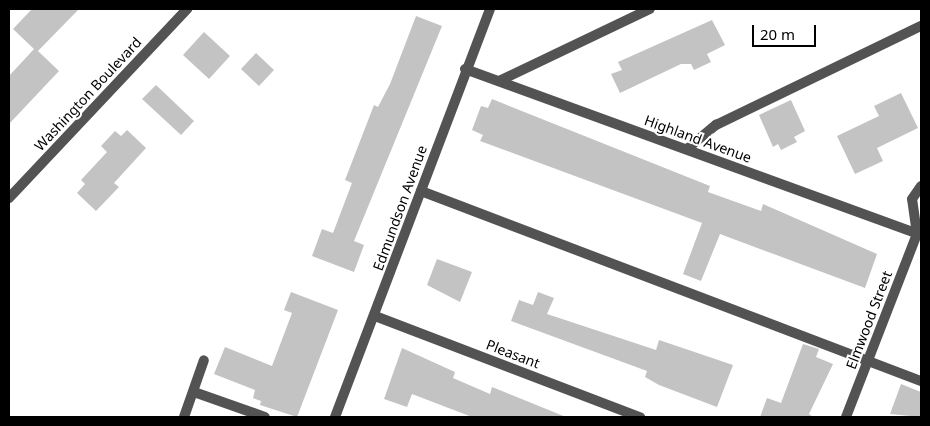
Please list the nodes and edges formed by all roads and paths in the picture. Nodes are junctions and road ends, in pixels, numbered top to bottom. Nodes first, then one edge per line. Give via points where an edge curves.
1 (186, 9) edge
2 (490, 9) edge
3 (650, 9) edge
4 (921, 26) edge
5 (464, 69) junction
6 (499, 81) junction
7 (686, 149) junction
8 (921, 186) edge
9 (421, 191) junction
10 (9, 198) edge
11 (919, 234) edge
12 (375, 316) junction
13 (204, 360) dead end
14 (868, 361) junction
15 (921, 381) edge
16 (194, 392) junction
17 (184, 417) edge
18 (265, 417) edge
19 (335, 417) edge
20 (640, 417) edge
21 (846, 417) edge

1 - 10 street, Washington Boulevard
2 - 5 street, Edmundson Avenue
3 - 6 street
4 - 7 street via 716,125
5 - 6 street, Highland Avenue
5 - 9 street, Edmundson Avenue
6 - 7 street, Highland Avenue
7 - 11 street, Highland Avenue
8 - 11 street via 912,199
9 - 12 street, Edmundson Avenue
9 - 14 street
11 - 14 street, Elmwood Street
12 - 19 street, Edmundson Avenue
12 - 20 street, Pleasant
13 - 16 street
14 - 15 street
14 - 21 street, Elmwood Street
16 - 17 street
16 - 18 street

